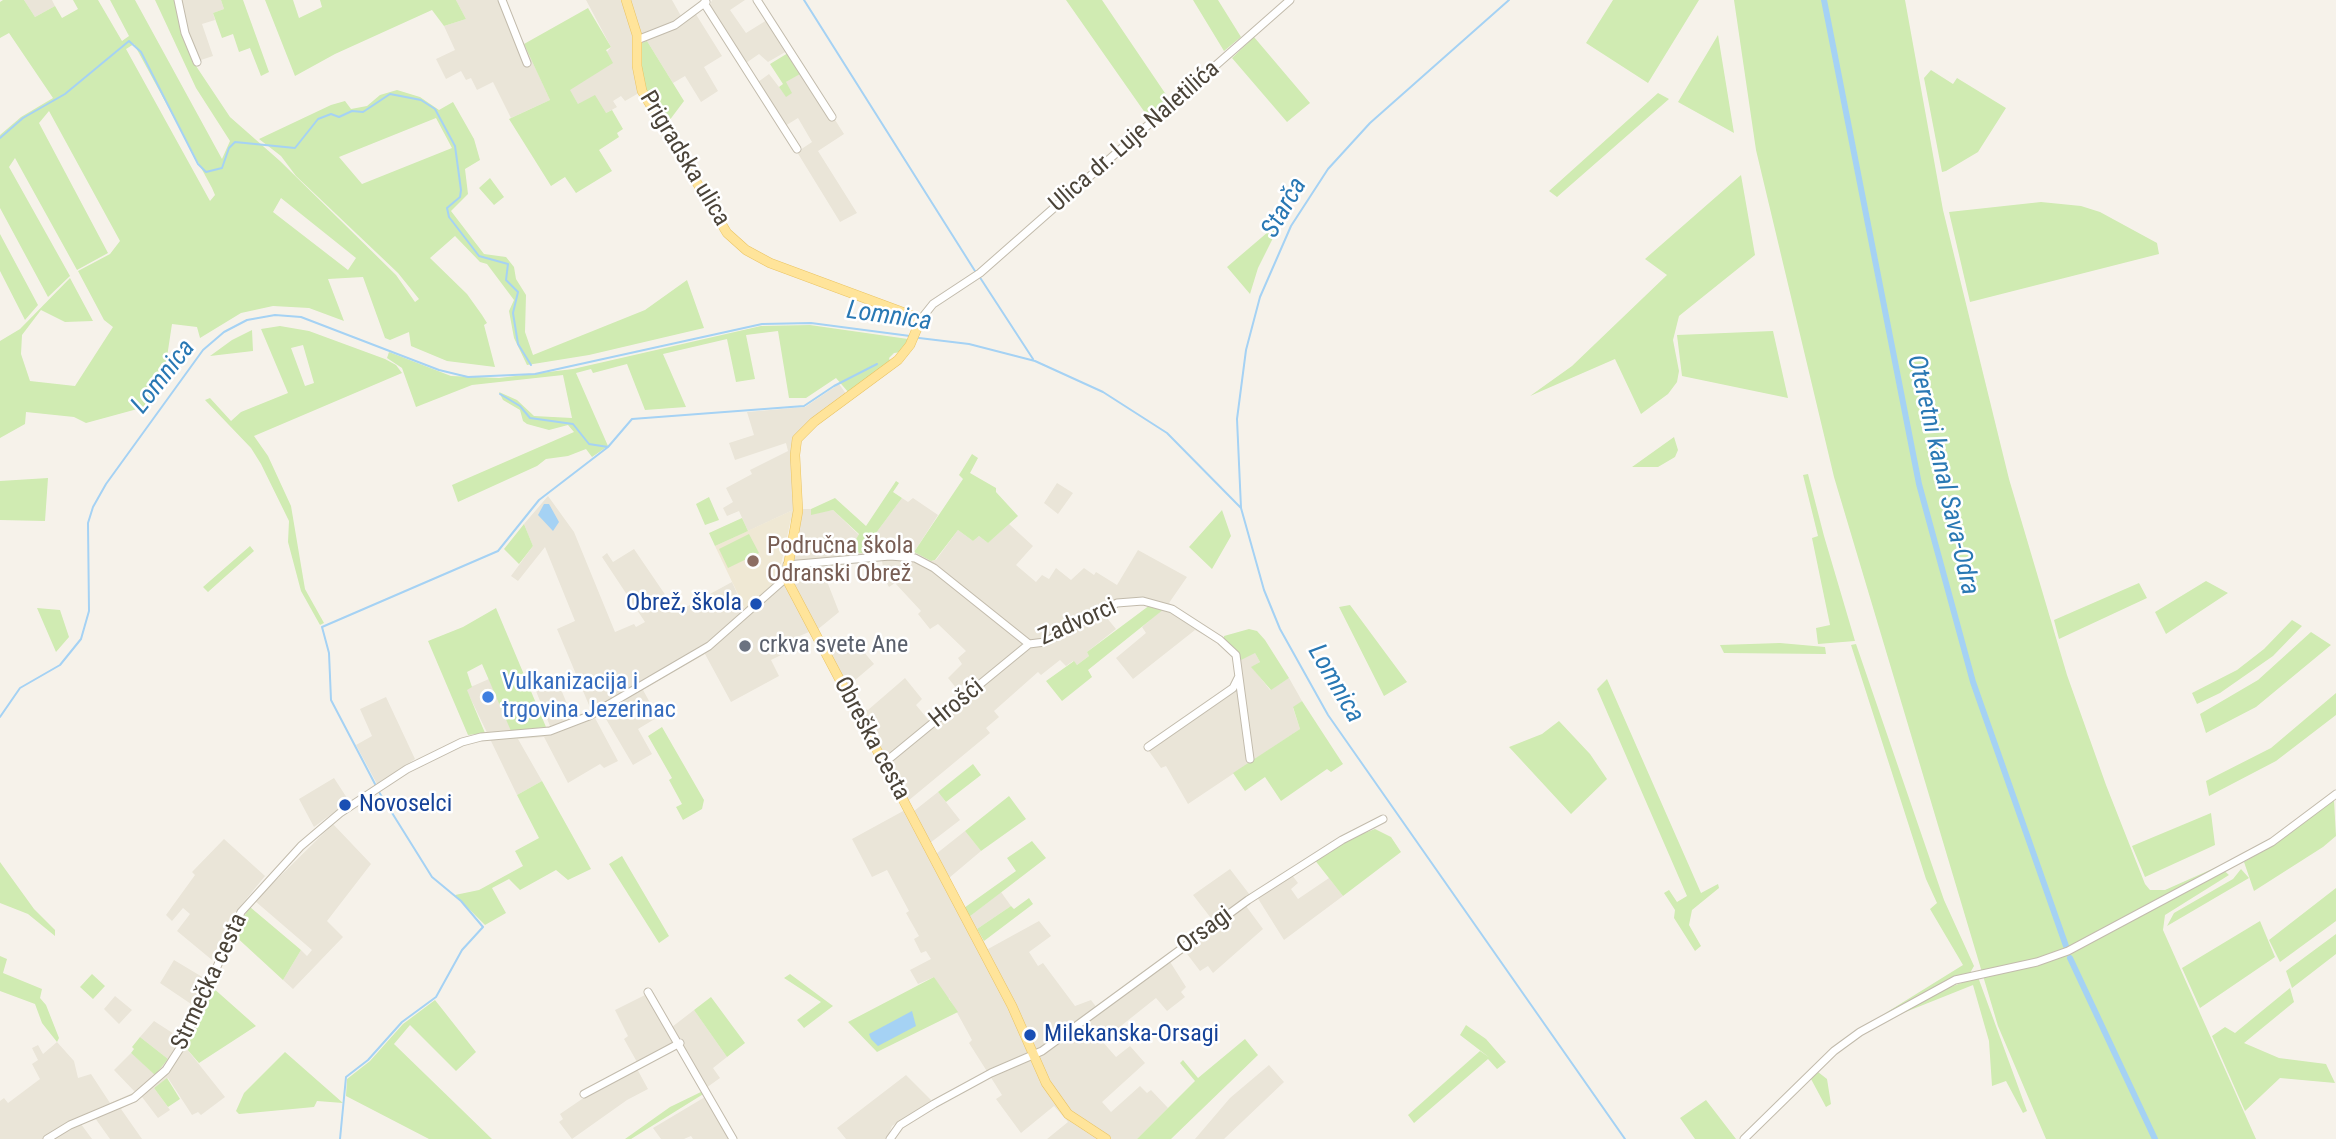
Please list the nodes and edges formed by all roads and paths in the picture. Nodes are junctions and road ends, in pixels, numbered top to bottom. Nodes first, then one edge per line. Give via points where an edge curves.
1 (178, 0) edge
2 (502, 0) edge
3 (626, 0) edge
4 (757, 0) edge
5 (1290, 0) edge
6 (706, 1) edge
7 (637, 40) junction
8 (197, 62) dead end
9 (527, 63) dead end
10 (832, 117) dead end
11 (797, 149) dead end
12 (921, 318) junction
13 (787, 565) junction
14 (786, 578) junction
15 (1029, 644) junction
16 (1239, 676) junction
17 (1148, 747) dead end
18 (1250, 759) dead end
19 (884, 762) junction
20 (2336, 794) edge
21 (1384, 819) dead end
22 (648, 992) dead end
23 (680, 1043) junction
24 (1034, 1054) junction
25 (584, 1094) dead end
26 (47, 1139) edge
27 (733, 1139) edge
28 (890, 1139) edge
29 (1107, 1139) edge
30 (1744, 1139) edge

1 - 8 street
2 - 9 street
3 - 7 main road, Prigradska ulica
4 - 10 street
5 - 12 street, Ulica dr. Luje Naletilića via 978,275 933,304
6 - 7 street via 675,25
6 - 11 street
7 - 12 main road, Prigradska ulica via 642,92 717,219 736,242 770,262
12 - 13 main road via 898,360 799,436 794,449 798,511
13 - 14 main road
13 - 15 street, Zadvorci via 915,558
14 - 19 main road, Obreška cesta
14 - 26 street, Strmečka cesta via 709,646 589,716 550,731 481,737 442,751 364,796 320,829 241,912 183,1043 166,1070 134,1098
15 - 16 street, Zadvorci via 1045,642 1117,603 1143,601 1172,609 1220,640 1236,655
15 - 19 street, Hrošći
16 - 17 street via 1233,688
16 - 18 street, Zadvorci
19 - 24 main road, Obreška cesta
20 - 30 street via 2262,848 2068,951 1955,981 1860,1032 1834,1051
21 - 24 street, Orsagi via 1248,900
22 - 23 street
23 - 25 street
23 - 27 street
24 - 28 street, Orsagi via 934,1104 900,1125
24 - 29 main road, Obreška cesta via 1064,1110

